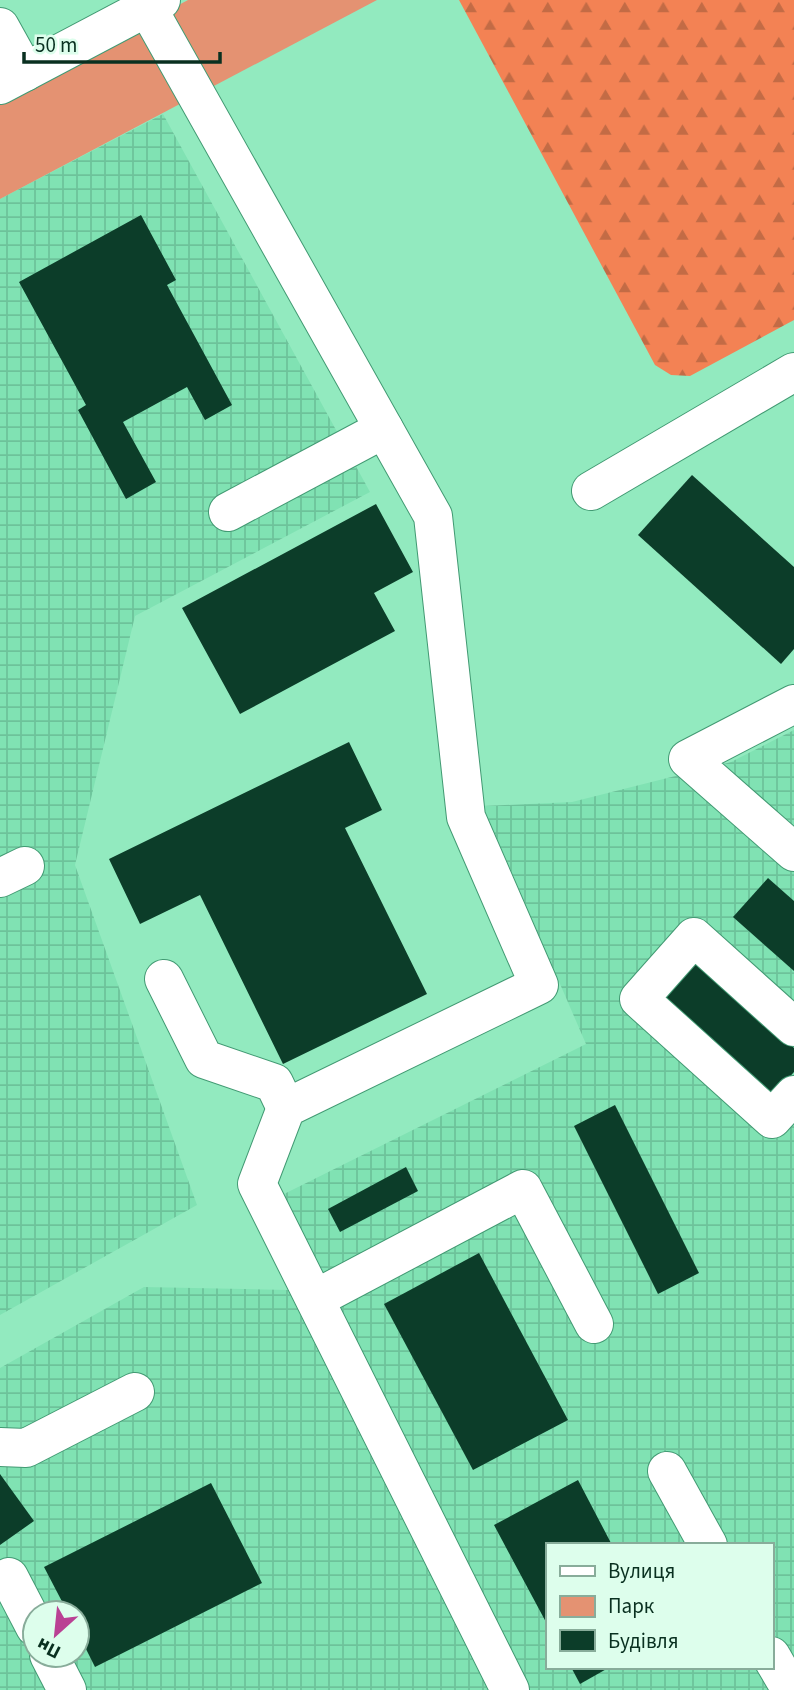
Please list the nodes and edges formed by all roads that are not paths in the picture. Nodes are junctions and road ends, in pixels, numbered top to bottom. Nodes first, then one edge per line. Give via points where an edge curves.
1 (154, 4) edge
2 (0, 27) edge
3 (12, 79) edge
4 (794, 372) edge
5 (384, 429) junction
6 (591, 491) dead end
7 (228, 512) dead end
8 (794, 704) edge
9 (794, 852) edge
10 (164, 979) dead end
11 (794, 1027) edge
12 (794, 1095) edge
13 (286, 1108) junction
14 (315, 1300) junction
15 (594, 1324) dead end
16 (135, 1392) dead end
17 (0, 1447) edge
18 (667, 1471) dead end
19 (707, 1543) edge
20 (9, 1577) dead end
21 (21, 1600) edge
22 (773, 1659) edge
23 (56, 1669) edge
24 (67, 1690) edge
25 (510, 1690) edge
26 (791, 1690) edge

1 - 3 street
1 - 5 street
2 - 3 street
4 - 6 street
5 - 7 street
5 - 13 street via 433,516 466,817 538,985
8 - 9 street via 688,759
10 - 13 street via 204,1059 274,1083
11 - 12 street via 694,937 639,999 772,1119
13 - 14 street via 257,1184
14 - 15 street via 523,1189
14 - 25 street
16 - 17 street via 26,1448
18 - 19 street
20 - 21 street
22 - 26 street
23 - 24 street

